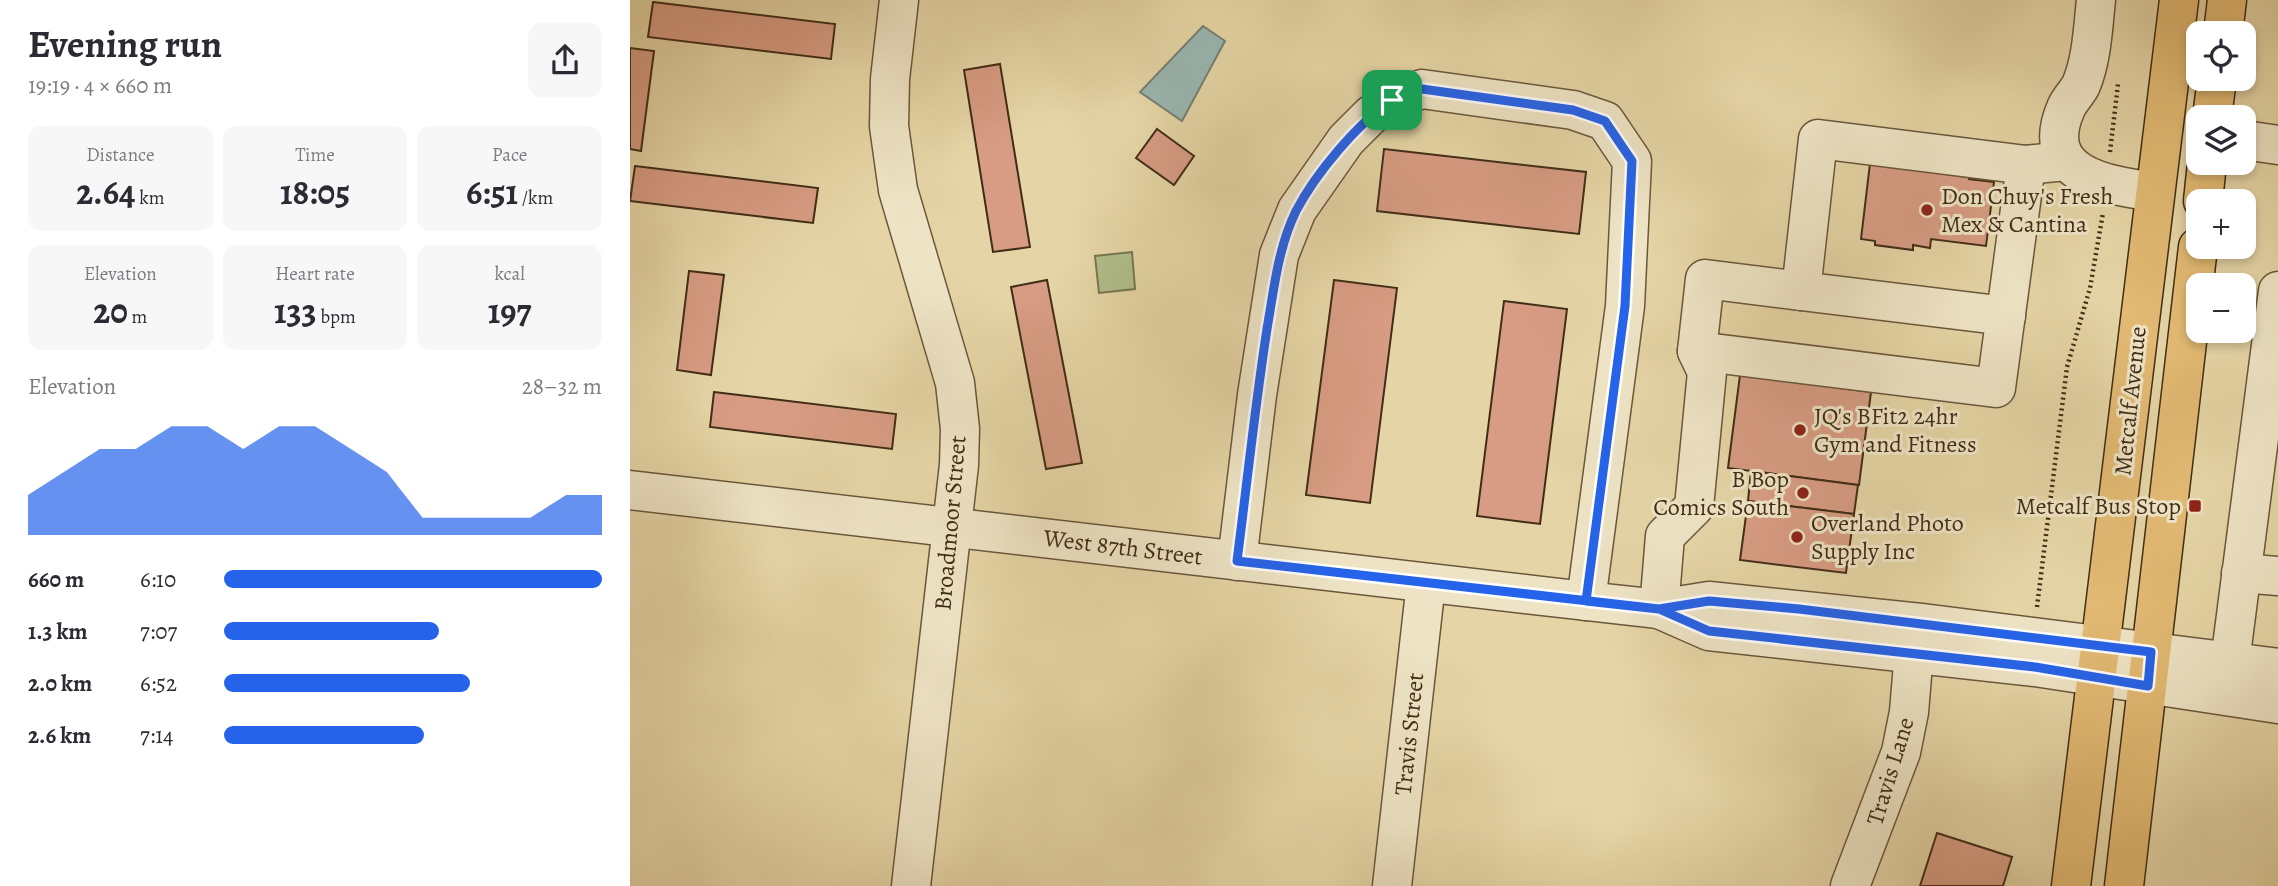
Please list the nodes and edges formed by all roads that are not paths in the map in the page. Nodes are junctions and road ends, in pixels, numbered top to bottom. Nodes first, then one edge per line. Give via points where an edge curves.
1 (899, 0) edge
2 (2096, 0) edge
3 (2179, 0) edge
4 (2227, 0) edge
5 (2224, 21) edge
6 (2256, 142) edge
7 (2278, 145) edge
8 (2066, 161) junction
9 (2026, 165) junction
10 (2154, 192) junction
11 (2197, 259) edge
12 (1801, 291) junction
13 (2278, 291) edge
14 (2006, 316) junction
15 (1697, 351) junction
16 (630, 490) edge
17 (952, 527) junction
18 (1237, 561) junction
19 (2241, 573) junction
20 (2278, 576) edge
21 (1426, 583) junction
22 (1586, 601) junction
23 (1659, 609) junction
24 (1914, 652) junction
25 (2101, 662) junction
26 (2230, 662) junction
27 (2278, 668) edge
28 (2150, 669) junction
29 (2278, 704) edge
30 (911, 886) edge
31 (1392, 886) edge
32 (1850, 886) edge
33 (2071, 886) edge
34 (2124, 886) edge

1 - 17 street, Broadmoor Street via 889,126 898,190 955,383 960,429
2 - 8 street via 2090,54 2081,84 2066,108 2058,142
3 - 10 main road, Metcalf Avenue
4 - 5 main road
6 - 7 street
8 - 9 street
8 - 10 street via 2106,185
9 - 12 street via 1818,139
9 - 14 street
10 - 25 main road, Metcalf Avenue
11 - 28 main road, Metcalf Avenue
12 - 14 street
12 - 15 street via 1705,279
13 - 19 street
14 - 15 street via 1996,388
15 - 23 street via 1707,372 1694,507 1665,537
16 - 17 street, West 87th Street
17 - 18 street, West 87th Street
17 - 30 street, Broadmoor Street
18 - 21 street, West 87th Street
18 - 22 street via 1279,255 1297,210 1346,140 1371,114 1422,89 1573,110 1605,121 1632,161 1625,306
19 - 20 street
19 - 26 street
21 - 22 street, West 87th Street
21 - 31 street, Travis Street
22 - 23 street, West 87th Street
23 - 24 street, West 87th Street via 1709,631
23 - 25 street, West 87th Street via 1709,601 2035,636
24 - 25 street, West 87th Street
24 - 32 street, Travis Lane via 1901,752
25 - 28 street, West 87th Street
25 - 33 main road, Metcalf Avenue
26 - 27 street, West 87th Street
26 - 28 street, West 87th Street
28 - 29 street, West 87th Street
28 - 34 main road, Metcalf Avenue

